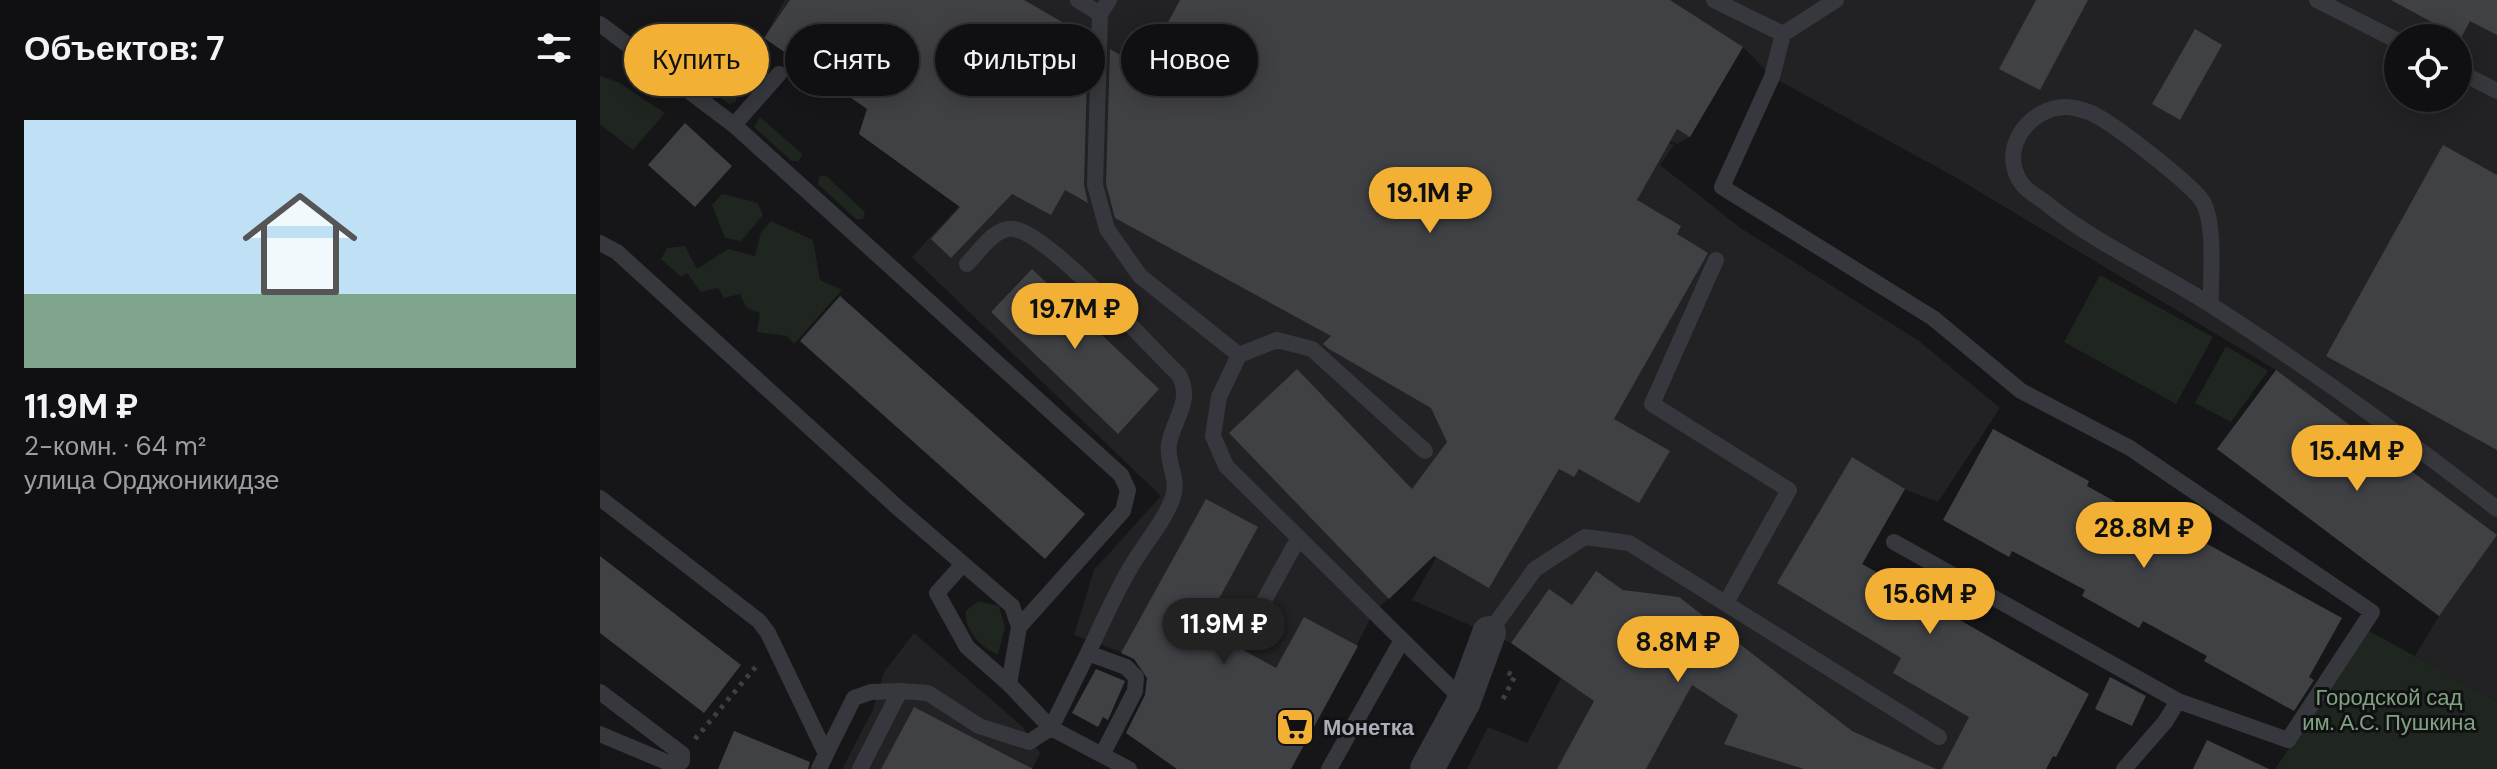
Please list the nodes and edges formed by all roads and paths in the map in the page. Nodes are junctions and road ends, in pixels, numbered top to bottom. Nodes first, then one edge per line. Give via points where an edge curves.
1 (1078, 0) edge
2 (1714, 0) edge
3 (1836, 0) edge
4 (2317, 0) edge
5 (1105, 7) edge
6 (600, 24) edge
7 (1783, 34) junction
8 (2384, 34) edge
9 (779, 74) dead end
10 (2472, 78) edge
11 (2497, 91) edge
12 (734, 125) junction
13 (600, 243) edge
14 (1716, 260) dead end
15 (967, 264) dead end
16 (2211, 304) junction
17 (1239, 355) junction
18 (1425, 451) dead end
19 (600, 498) edge
20 (2497, 509) edge
21 (1298, 539) junction
22 (1894, 542) dead end
23 (962, 565) junction
24 (1727, 601) junction
25 (1019, 627) junction
26 (1489, 633) joint
27 (1243, 639) dead end
28 (1402, 640) junction
29 (775, 645) junction
30 (1088, 653) junction
31 (1009, 684) junction
32 (900, 691) junction
33 (600, 692) edge
34 (1464, 701) junction
35 (2178, 701) junction
36 (1051, 728) junction
37 (600, 734) edge
38 (1939, 737) dead end
39 (682, 754) junction
40 (822, 762) edge
41 (1115, 764) edge
42 (860, 769) edge
43 (1329, 769) edge
44 (1427, 769) edge
45 (2124, 769) edge

1 - 5 lane
2 - 7 lane
3 - 7 lane
4 - 8 lane
5 - 17 lane via 1095,185 1107,229 1140,276
6 - 12 lane
7 - 35 lane via 1772,77 1722,187 1933,318 2021,391 2130,448 2372,612 2288,740
9 - 12 lane
10 - 11 lane
12 - 25 lane via 1121,475 1128,490 1123,511
13 - 23 lane via 617,252
14 - 24 lane via 1652,404 1789,490
15 - 30 lane via 999,231 1027,233 1059,257 1179,375 1186,389 1169,449 1173,496
16 - 16 lane via 2051,208 2022,184 2013,162 2016,138 2029,122 2046,111 2068,107 2096,115 2187,185 2203,202 2209,220
16 - 20 lane via 2409,441
17 - 18 lane via 1277,340 1312,349
17 - 21 lane via 1219,397 1213,436 1226,466
19 - 29 lane via 759,621
21 - 27 lane
21 - 28 lane
22 - 35 lane
23 - 25 lane via 1012,606
23 - 31 lane via 937,593 967,647
24 - 26 lane via 1629,543 1585,537 1535,569
24 - 38 lane
25 - 31 lane
26 - 34 street
28 - 34 lane
28 - 43 lane
29 - 39 path
29 - 40 lane
30 - 36 lane
30 - 41 lane via 1126,667 1136,677
31 - 36 lane
32 - 36 lane via 928,693 979,726 1029,742
32 - 40 lane via 854,698
32 - 42 lane
33 - 39 lane
34 - 44 street
35 - 45 lane
36 - 41 lane
37 - 39 lane via 676,766

